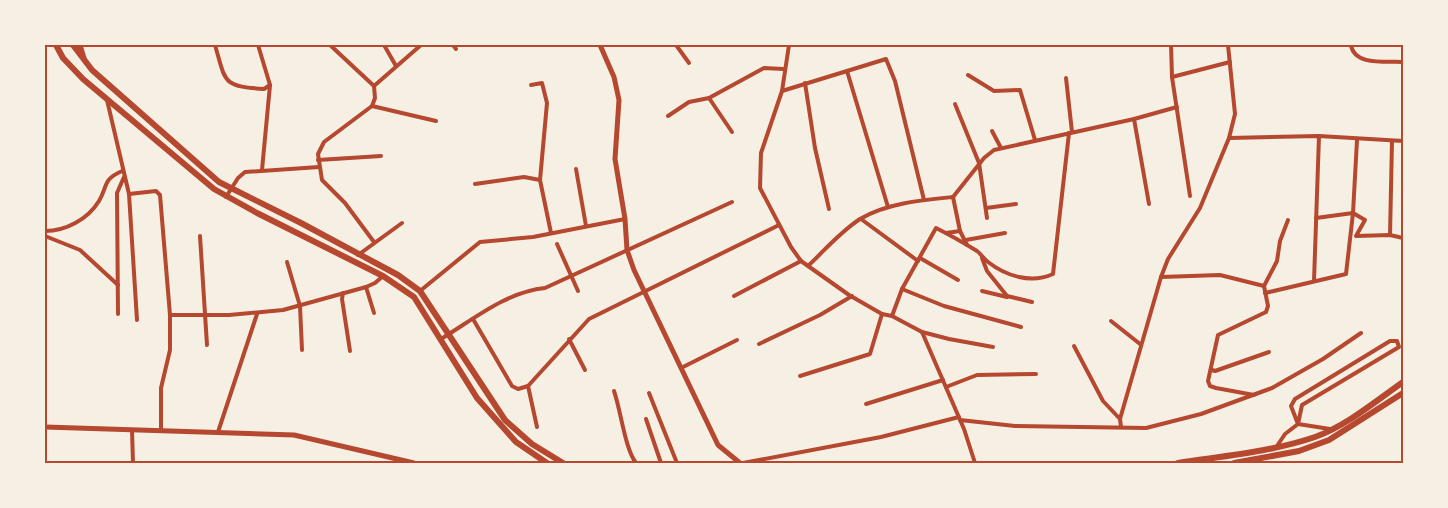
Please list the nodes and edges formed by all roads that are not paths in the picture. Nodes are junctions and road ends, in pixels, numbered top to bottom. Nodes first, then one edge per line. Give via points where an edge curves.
1 (56, 45) edge
2 (73, 45) edge
3 (80, 45) edge
4 (215, 45) edge
5 (258, 45) edge
6 (330, 45) edge
7 (384, 45) edge
8 (421, 45) edge
9 (600, 45) edge
10 (676, 45) edge
11 (789, 45) edge
12 (1171, 45) edge
13 (1228, 45) edge
14 (1351, 45) edge
15 (1230, 62) junction
16 (1403, 62) edge
17 (689, 63) dead end
18 (396, 66) junction
19 (89, 68) junction
20 (783, 68) junction
21 (847, 71) junction
22 (968, 75) dead end
23 (1172, 77) junction
24 (1066, 78) dead end
25 (82, 79) junction
26 (805, 83) junction
27 (270, 84) junction
28 (531, 85) dead end
29 (374, 86) junction
30 (782, 91) junction
31 (709, 98) junction
32 (107, 100) junction
33 (955, 104) dead end
34 (372, 106) junction
35 (1177, 107) junction
36 (668, 116) dead end
37 (1134, 119) junction
38 (436, 122) dead end
39 (992, 131) dead end
40 (732, 132) dead end
41 (1071, 133) junction
42 (1319, 136) junction
43 (1229, 138) junction
44 (1035, 140) junction
45 (1357, 140) junction
46 (1392, 141) junction
47 (1403, 141) edge
48 (1001, 148) junction
49 (381, 156) dead end
50 (318, 160) junction
51 (979, 163) junction
52 (319, 167) junction
53 (576, 169) dead end
54 (262, 170) junction
55 (122, 171) junction
56 (124, 177) junction
57 (540, 180) junction
58 (475, 184) dead end
59 (231, 189) junction
60 (129, 194) junction
61 (1190, 196) dead end
62 (226, 197) junction
63 (953, 197) junction
64 (924, 200) junction
65 (732, 202) dead end
66 (1016, 204) dead end
67 (1150, 204) dead end
68 (888, 208) junction
69 (986, 208) junction
70 (829, 209) dead end
71 (1353, 214) junction
72 (987, 218) dead end
73 (1316, 218) junction
74 (625, 219) junction
75 (861, 219) junction
76 (1288, 220) dead end
77 (402, 223) dead end
78 (586, 226) junction
79 (779, 226) junction
80 (960, 230) junction
81 (45, 231) edge
82 (551, 233) junction
83 (946, 233) junction
84 (1005, 233) dead end
85 (1390, 235) junction
86 (45, 236) edge
87 (200, 236) dead end
88 (1403, 238) edge
89 (966, 240) junction
90 (374, 242) junction
91 (557, 244) dead end
92 (967, 246) junction
93 (628, 250) junction
94 (980, 254) junction
95 (358, 255) junction
96 (919, 260) junction
97 (801, 261) junction
98 (287, 262) dead end
99 (808, 266) junction
100 (572, 275) junction
101 (383, 276) junction
102 (1161, 277) junction
103 (958, 280) dead end
104 (1314, 281) junction
105 (118, 285) junction
106 (1264, 286) junction
107 (366, 287) junction
108 (902, 289) junction
109 (644, 290) junction
110 (420, 291) junction
111 (578, 291) dead end
112 (982, 291) dead end
113 (343, 293) junction
114 (1266, 293) junction
115 (734, 296) dead end
116 (852, 296) junction
117 (1009, 298) junction
118 (1032, 302) dead end
119 (300, 306) junction
120 (374, 313) dead end
121 (118, 314) dead end
122 (257, 314) junction
123 (882, 314) junction
124 (170, 315) junction
125 (207, 315) junction
126 (892, 316) junction
127 (472, 319) junction
128 (137, 320) dead end
129 (1111, 321) dead end
130 (1021, 327) dead end
131 (922, 332) junction
132 (1361, 333) dead end
133 (449, 335) junction
134 (569, 338) junction
135 (441, 339) junction
136 (737, 340) dead end
137 (1388, 342) junction
138 (759, 344) dead end
139 (1140, 344) junction
140 (207, 345) dead end
141 (1074, 346) dead end
142 (993, 347) dead end
143 (302, 350) dead end
144 (1392, 350) junction
145 (350, 351) dead end
146 (1269, 352) dead end
147 (1363, 359) junction
148 (1367, 366) junction
149 (681, 368) junction
150 (585, 370) dead end
151 (1212, 370) junction
152 (1036, 374) dead end
153 (800, 376) dead end
154 (943, 380) junction
155 (1403, 382) edge
156 (1320, 384) junction
157 (528, 386) junction
158 (946, 387) junction
159 (614, 391) dead end
160 (1324, 391) junction
161 (649, 393) dead end
162 (1256, 395) junction
163 (1403, 395) edge
164 (866, 404) dead end
165 (959, 418) junction
166 (646, 419) dead end
167 (1120, 419) junction
168 (1298, 424) junction
169 (45, 427) edge
170 (537, 427) dead end
171 (1121, 427) junction
172 (1331, 429) junction
173 (132, 430) junction
174 (161, 431) junction
175 (218, 432) junction
176 (1277, 447) junction
177 (133, 463) edge
178 (414, 463) edge
179 (547, 463) edge
180 (563, 463) edge
181 (636, 463) edge
182 (661, 463) edge
183 (676, 463) edge
184 (741, 463) edge
185 (975, 463) edge
186 (1178, 463) edge
187 (1234, 463) edge

1 - 25 main road
2 - 19 main road
3 - 19 street
4 - 27 street via 224,78 229,83 264,88
5 - 27 street
6 - 29 street
7 - 18 street
8 - 18 street
9 - 74 street via 614,77 619,100 615,159
10 - 17 street
11 - 20 street
12 - 23 street
13 - 15 street
14 - 16 street via 1352,52 1360,59
15 - 23 street
15 - 43 street via 1235,114
18 - 29 street
19 - 25 main road
19 - 59 main road via 207,173
20 - 30 street
20 - 31 street via 764,68
21 - 26 street
21 - 64 street via 886,59 895,81
21 - 68 street
22 - 44 street via 994,91 1020,90
23 - 35 street
24 - 41 street
25 - 32 main road
26 - 30 street
26 - 70 street
27 - 54 street
28 - 57 street via 542,83 547,103
29 - 34 street
30 - 79 street via 761,153 760,188
31 - 36 street via 689,102
31 - 40 street
32 - 55 street
32 - 62 main road
33 - 51 street
34 - 38 street
34 - 50 street via 324,142
35 - 37 street
35 - 61 street
37 - 41 street
37 - 67 street
39 - 48 street
41 - 44 street
41 - 94 street via 1053,274 1023,278 996,267
42 - 43 street
42 - 45 street
42 - 73 street
43 - 102 street via 1200,208 1168,258
44 - 48 street
45 - 46 street
45 - 71 street
46 - 47 street
46 - 85 street
48 - 51 street via 989,153
49 - 50 street
50 - 52 street
51 - 63 street
51 - 69 street
52 - 54 street
52 - 90 street via 322,180 345,203
53 - 78 street
54 - 59 street via 245,172
55 - 56 street
55 - 81 street via 108,178 100,199 85,216 60,230
56 - 60 street
56 - 105 street via 117,193
57 - 58 street via 524,177
57 - 82 street
59 - 62 street
59 - 95 main road
60 - 124 street via 156,192 160,195
60 - 128 street
62 - 101 main road
63 - 64 street
63 - 80 street
64 - 68 street
65 - 93 street
66 - 69 street
68 - 75 street
69 - 72 street
71 - 73 street
71 - 85 street via 1365,220 1356,236
71 - 104 street via 1346,274
73 - 104 street
74 - 78 street
74 - 93 street
75 - 96 street
75 - 99 street
76 - 106 street via 1280,241 1278,261
77 - 90 street
78 - 82 street
79 - 97 street
79 - 109 street
80 - 83 street
80 - 89 street
82 - 110 street via 480,242
83 - 92 street
83 - 96 street via 936,228
84 - 89 street
85 - 88 street
86 - 105 street via 80,250
87 - 125 street
89 - 92 street
90 - 95 street
91 - 100 street
92 - 94 street
93 - 100 street
93 - 109 street
94 - 117 street via 988,271
95 - 110 main road via 398,275
96 - 103 street
96 - 108 street
97 - 99 street
97 - 115 street
98 - 119 street
99 - 116 street
100 - 111 street
100 - 127 street via 545,288 530,290 493,305
101 - 107 street
101 - 135 main road via 419,303
102 - 106 street via 1220,275
102 - 139 street
104 - 114 street
105 - 121 street
106 - 114 street
107 - 113 street
107 - 120 street
108 - 126 street
108 - 130 street via 944,306
109 - 134 street via 589,319
109 - 149 street
110 - 133 main road
112 - 117 street
113 - 119 street
113 - 145 street
114 - 151 street via 1266,312 1218,335
116 - 123 street
116 - 138 street
117 - 118 street
119 - 122 street
119 - 143 street
122 - 125 street
122 - 175 street
123 - 126 street
123 - 153 street via 870,354
124 - 125 street
124 - 174 street via 170,350 161,388
125 - 140 street
126 - 131 street
127 - 133 street
127 - 157 street via 512,386 518,389
129 - 139 street
131 - 142 street
131 - 154 street
132 - 162 street via 1324,359
133 - 135 street
133 - 180 main road via 506,420 532,444
134 - 150 street
134 - 157 street
135 - 179 main road via 477,398 500,425 523,447
136 - 149 street
137 - 144 street
137 - 144 street via 1398,342 1399,347
137 - 147 street
139 - 167 street
141 - 167 street via 1103,401
144 - 148 street
146 - 151 street
147 - 148 street
147 - 156 street
148 - 160 street
149 - 184 street via 718,445
151 - 162 street via 1208,381 1210,386
152 - 158 street via 977,376
154 - 158 street
154 - 164 street
155 - 172 main road
156 - 160 street
156 - 168 street via 1292,402
157 - 170 street
158 - 165 street
159 - 181 street via 628,446
160 - 168 street via 1302,405
161 - 183 street
162 - 171 street via 1174,422 1146,428
163 - 187 main road via 1328,440 1299,451
165 - 171 street via 1015,426
165 - 184 street via 881,437
165 - 185 street
166 - 182 street
167 - 171 street
168 - 172 street
168 - 176 street via 1285,434
169 - 173 street
172 - 176 main road
173 - 174 street
173 - 177 street
174 - 175 street
175 - 178 street via 294,435
176 - 186 main road

